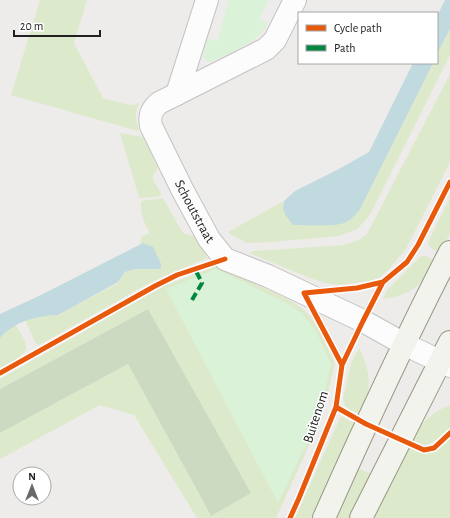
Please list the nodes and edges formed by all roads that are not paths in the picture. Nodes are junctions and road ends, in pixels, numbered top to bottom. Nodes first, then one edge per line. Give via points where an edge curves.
1 (207, 0) edge
2 (295, 0) edge
3 (178, 94) junction
4 (450, 252) edge
5 (404, 344) junction
6 (447, 356) edge
7 (324, 518) edge
8 (361, 518) edge

1 - 3 street
2 - 3 street, Schoutstraat via 275,40 266,49
3 - 5 street, Schoutstraat via 152,108 151,126 209,239 225,259 268,276 363,321
4 - 5 main road
5 - 6 street
5 - 7 main road
6 - 8 main road

